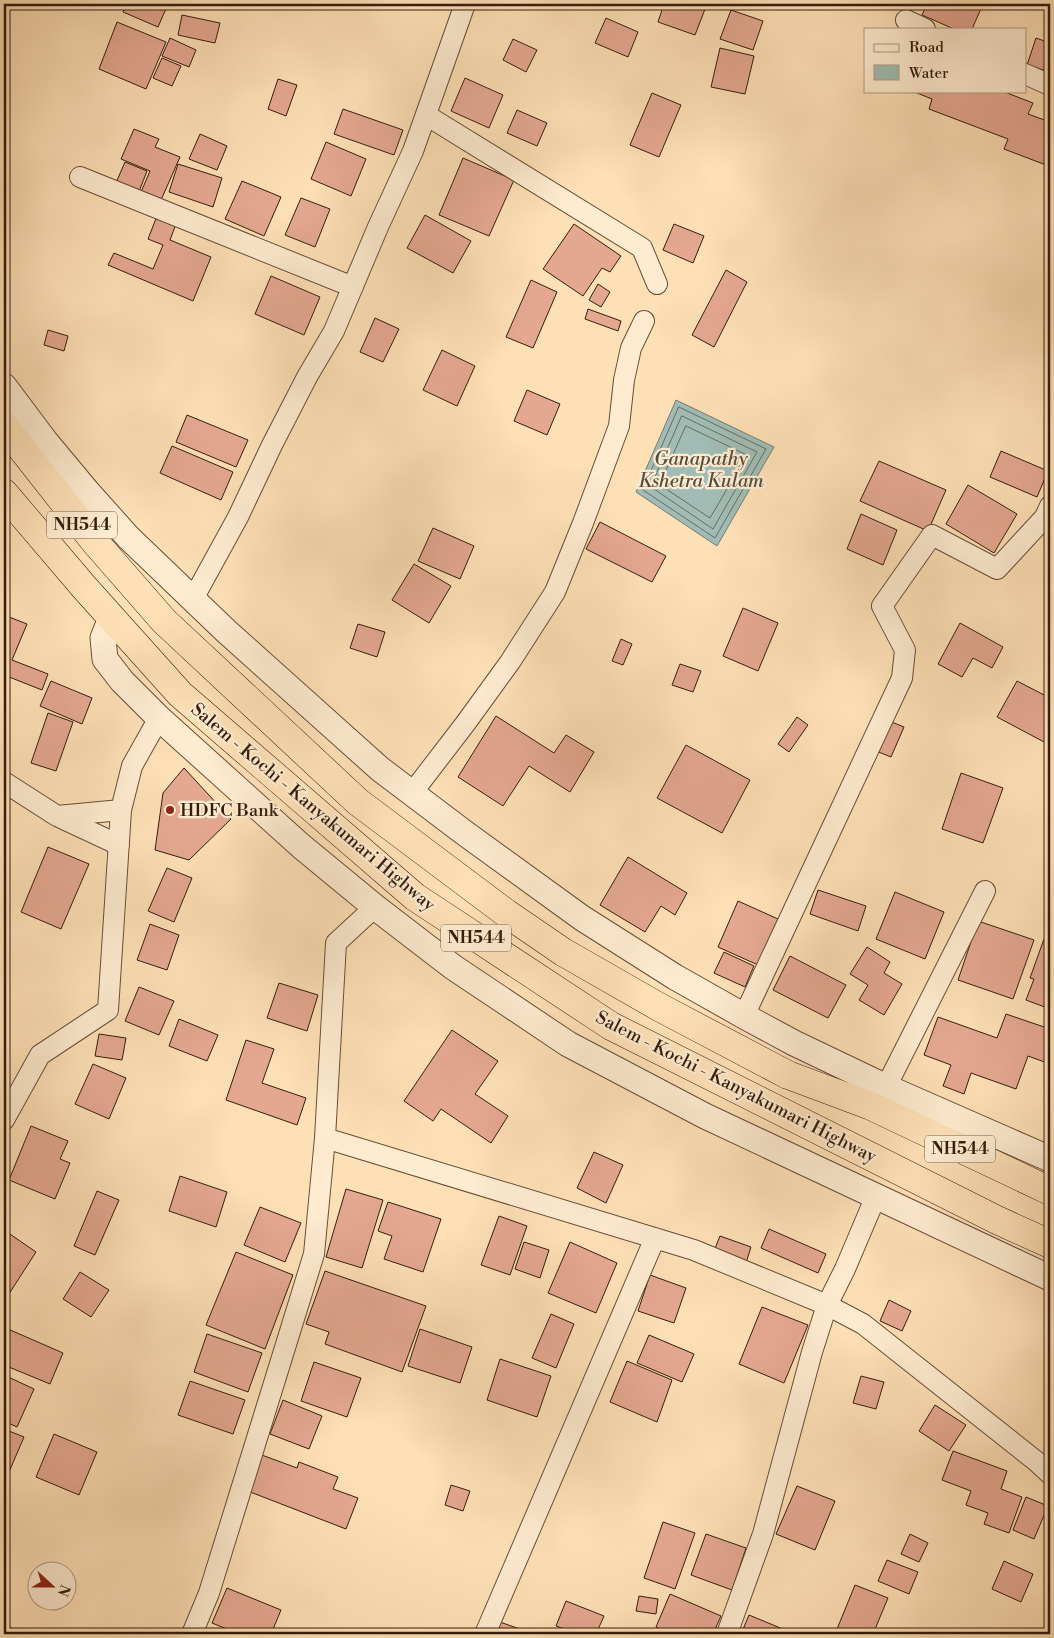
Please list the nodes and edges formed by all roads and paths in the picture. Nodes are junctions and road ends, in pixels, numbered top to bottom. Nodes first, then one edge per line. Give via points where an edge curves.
1 (465, 4) edge
2 (906, 20) dead end
3 (923, 28) edge
4 (1026, 74) edge
5 (1050, 85) edge
6 (426, 116) junction
7 (80, 177) dead end
8 (657, 284) dead end
9 (353, 287) junction
10 (644, 321) dead end
11 (4, 386) edge
12 (4, 426) edge
13 (4, 494) edge
14 (1050, 506) edge
15 (194, 599) junction
16 (111, 618) junction
17 (159, 718) junction
18 (4, 782) edge
19 (412, 793) junction
20 (122, 810) junction
21 (57, 816) junction
22 (119, 845) junction
23 (985, 891) dead end
24 (375, 907) junction
25 (744, 1016) junction
26 (886, 1087) junction
27 (4, 1120) edge
28 (325, 1138) junction
29 (1050, 1159) edge
30 (1050, 1191) edge
31 (876, 1196) junction
32 (655, 1238) junction
33 (1050, 1244) edge
34 (1050, 1278) edge
35 (827, 1305) junction
36 (1050, 1474) edge
37 (192, 1634) edge
38 (486, 1634) edge
39 (727, 1634) edge

1 - 6 street
2 - 3 street
4 - 5 street
6 - 8 street via 642,248
6 - 9 street
7 - 9 street
9 - 15 street via 334,331 307,377
10 - 19 street via 631,348 619,426 555,592 466,724
11 - 15 street via 86,490 128,537
12 - 30 highway, Salem - Kochi - Kanyakumari Highway / NH544 via 95,542 164,621 358,802 506,913 563,952 658,1007 788,1075 871,1106
13 - 16 highway, Salem - Kochi - Kanyakumari Highway / NH544
14 - 25 street via 997,569 932,535 882,606 905,650 902,678
15 - 19 street via 380,769
16 - 17 street via 103,638 105,659
16 - 33 highway, Salem - Kochi - Kanyakumari Highway / NH544 via 180,694 415,897 611,1026
17 - 20 street via 132,766
17 - 24 street via 301,846
18 - 21 street
19 - 25 street via 582,918
20 - 21 street
20 - 22 street
21 - 22 street
22 - 27 street via 108,1010 40,1055
23 - 26 street
24 - 28 street via 336,943
24 - 31 street via 453,967 568,1044 705,1116
25 - 26 street
26 - 29 street
28 - 32 street
28 - 37 street via 314,1254 209,1593
31 - 34 street
31 - 35 street
32 - 35 street via 694,1250
32 - 38 street
35 - 36 street via 863,1324
35 - 39 street via 764,1534

